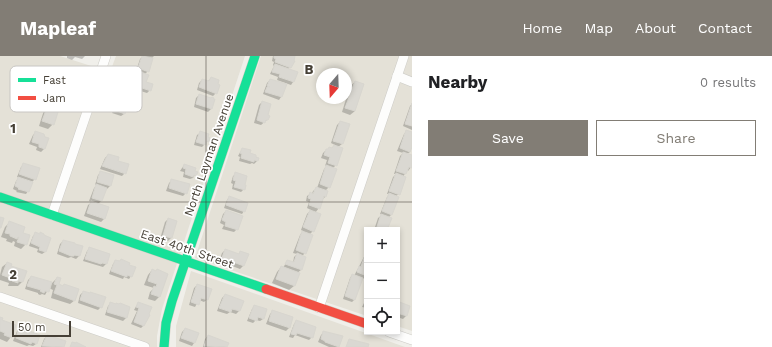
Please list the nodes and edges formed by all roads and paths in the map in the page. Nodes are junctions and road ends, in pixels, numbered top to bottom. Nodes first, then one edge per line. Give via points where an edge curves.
1 (106, 56) edge
2 (255, 56) edge
3 (404, 56) edge
4 (103, 66) edge
5 (397, 76) junction
6 (412, 82) edge
7 (87, 112) edge
8 (0, 197) edge
9 (52, 215) junction
10 (186, 262) junction
11 (0, 297) edge
12 (319, 308) junction
13 (364, 323) edge
14 (398, 335) edge
15 (412, 340) edge
16 (145, 347) edge
17 (164, 347) edge

1 - 4 street
2 - 10 street, North Layman Avenue
3 - 5 street
5 - 6 street
5 - 12 street
7 - 9 street
8 - 9 street, East 40th Street
9 - 10 street, East 40th Street
10 - 12 street, East 40th Street
10 - 17 street, North Layman Avenue via 170,308
11 - 16 street
12 - 13 street, East 40th Street
14 - 15 street

